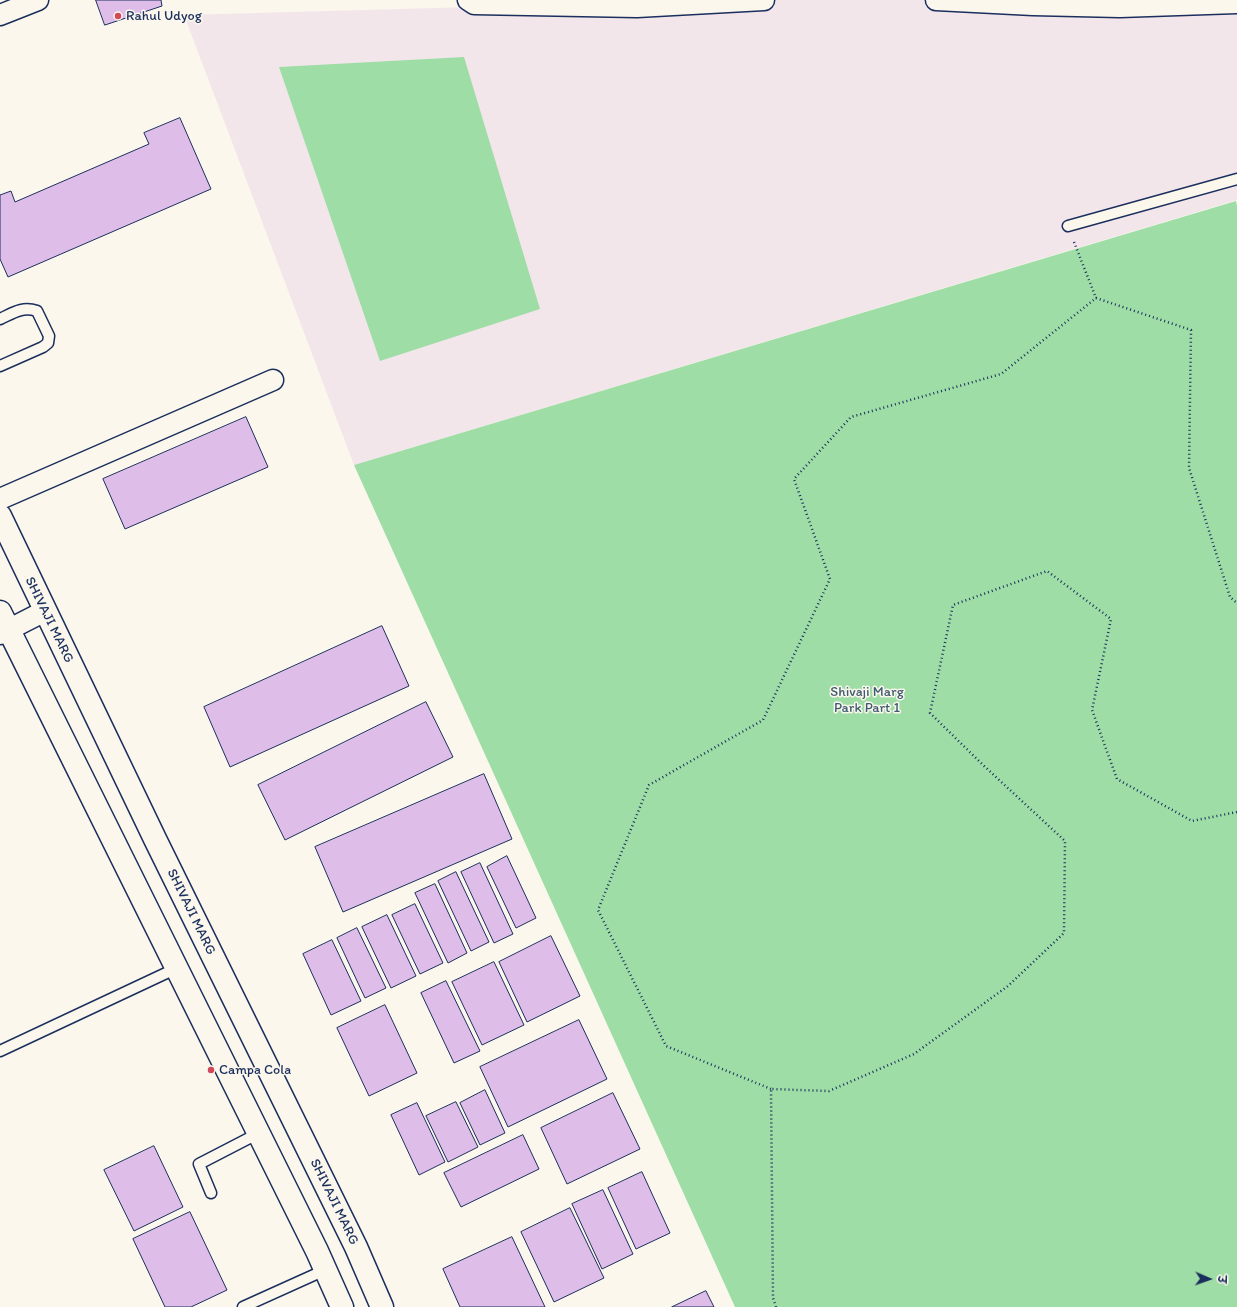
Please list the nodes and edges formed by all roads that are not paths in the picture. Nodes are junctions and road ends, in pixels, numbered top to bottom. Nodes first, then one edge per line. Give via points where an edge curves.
1 (38, 0) edge
2 (468, 0) edge
3 (764, 0) edge
4 (936, 0) edge
5 (599, 3) edge
6 (638, 3) edge
7 (1034, 3) edge
8 (1237, 3) edge
9 (0, 15) edge
10 (1237, 179) edge
11 (1068, 226) road end
12 (0, 319) edge
13 (0, 366) edge
14 (273, 380) dead end
15 (0, 499) edge
16 (0, 516) edge
17 (45, 612) junction
18 (3, 625) edge
19 (177, 968) junction
20 (0, 1051) edge
21 (258, 1133) junction
22 (211, 1193) dead end
23 (325, 1270) junction
24 (243, 1307) edge
25 (342, 1307) edge
26 (382, 1307) edge

1 - 9 street
2 - 5 street via 474,4
3 - 6 street
4 - 7 street
5 - 6 street
7 - 8 street via 1120,7
10 - 11 lane
12 - 13 lane via 24,309 37,311 49,336 48,343 43,347
14 - 15 street
16 - 17 main road, SHIVAJI MARG
17 - 18 street
17 - 26 main road, SHIVAJI MARG via 356,1247
18 - 19 main road
19 - 20 lane
19 - 21 main road
21 - 22 lane via 199,1164
21 - 23 main road
23 - 24 lane
23 - 25 main road

